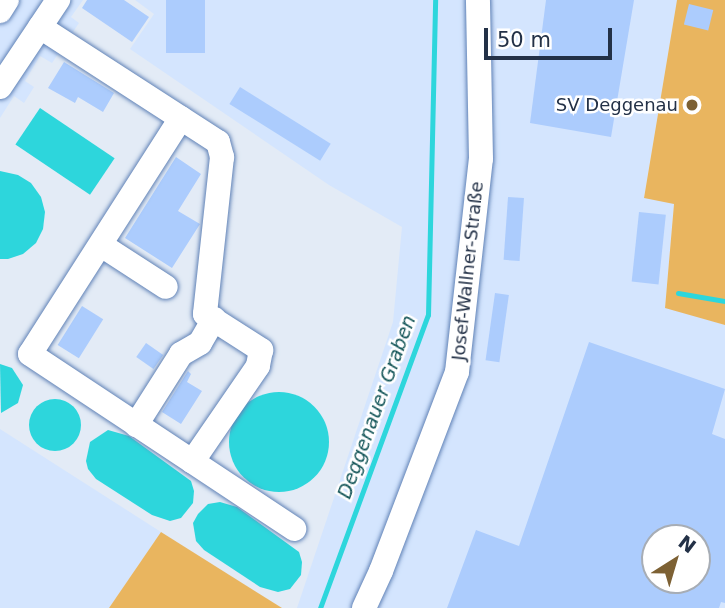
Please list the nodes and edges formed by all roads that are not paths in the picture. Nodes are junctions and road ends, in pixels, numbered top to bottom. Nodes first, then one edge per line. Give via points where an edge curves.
1 (8, 0) edge
2 (58, 0) edge
3 (478, 0) edge
4 (0, 11) edge
5 (40, 27) junction
6 (0, 87) edge
7 (181, 118) junction
8 (101, 245) junction
9 (166, 286) dead end
10 (214, 319) junction
11 (136, 425) junction
12 (192, 462) junction
13 (294, 529) dead end
14 (364, 608) edge

1 - 4 street
2 - 5 street
3 - 14 street, Josef-Wallner-Straße via 481,159 457,372
5 - 6 street
5 - 7 street
7 - 8 street
7 - 10 street via 218,142 222,157 205,314
8 - 9 street
8 - 11 street via 30,354
10 - 11 street via 201,343 181,354
10 - 12 street via 261,350 258,366
11 - 12 street
12 - 13 street

